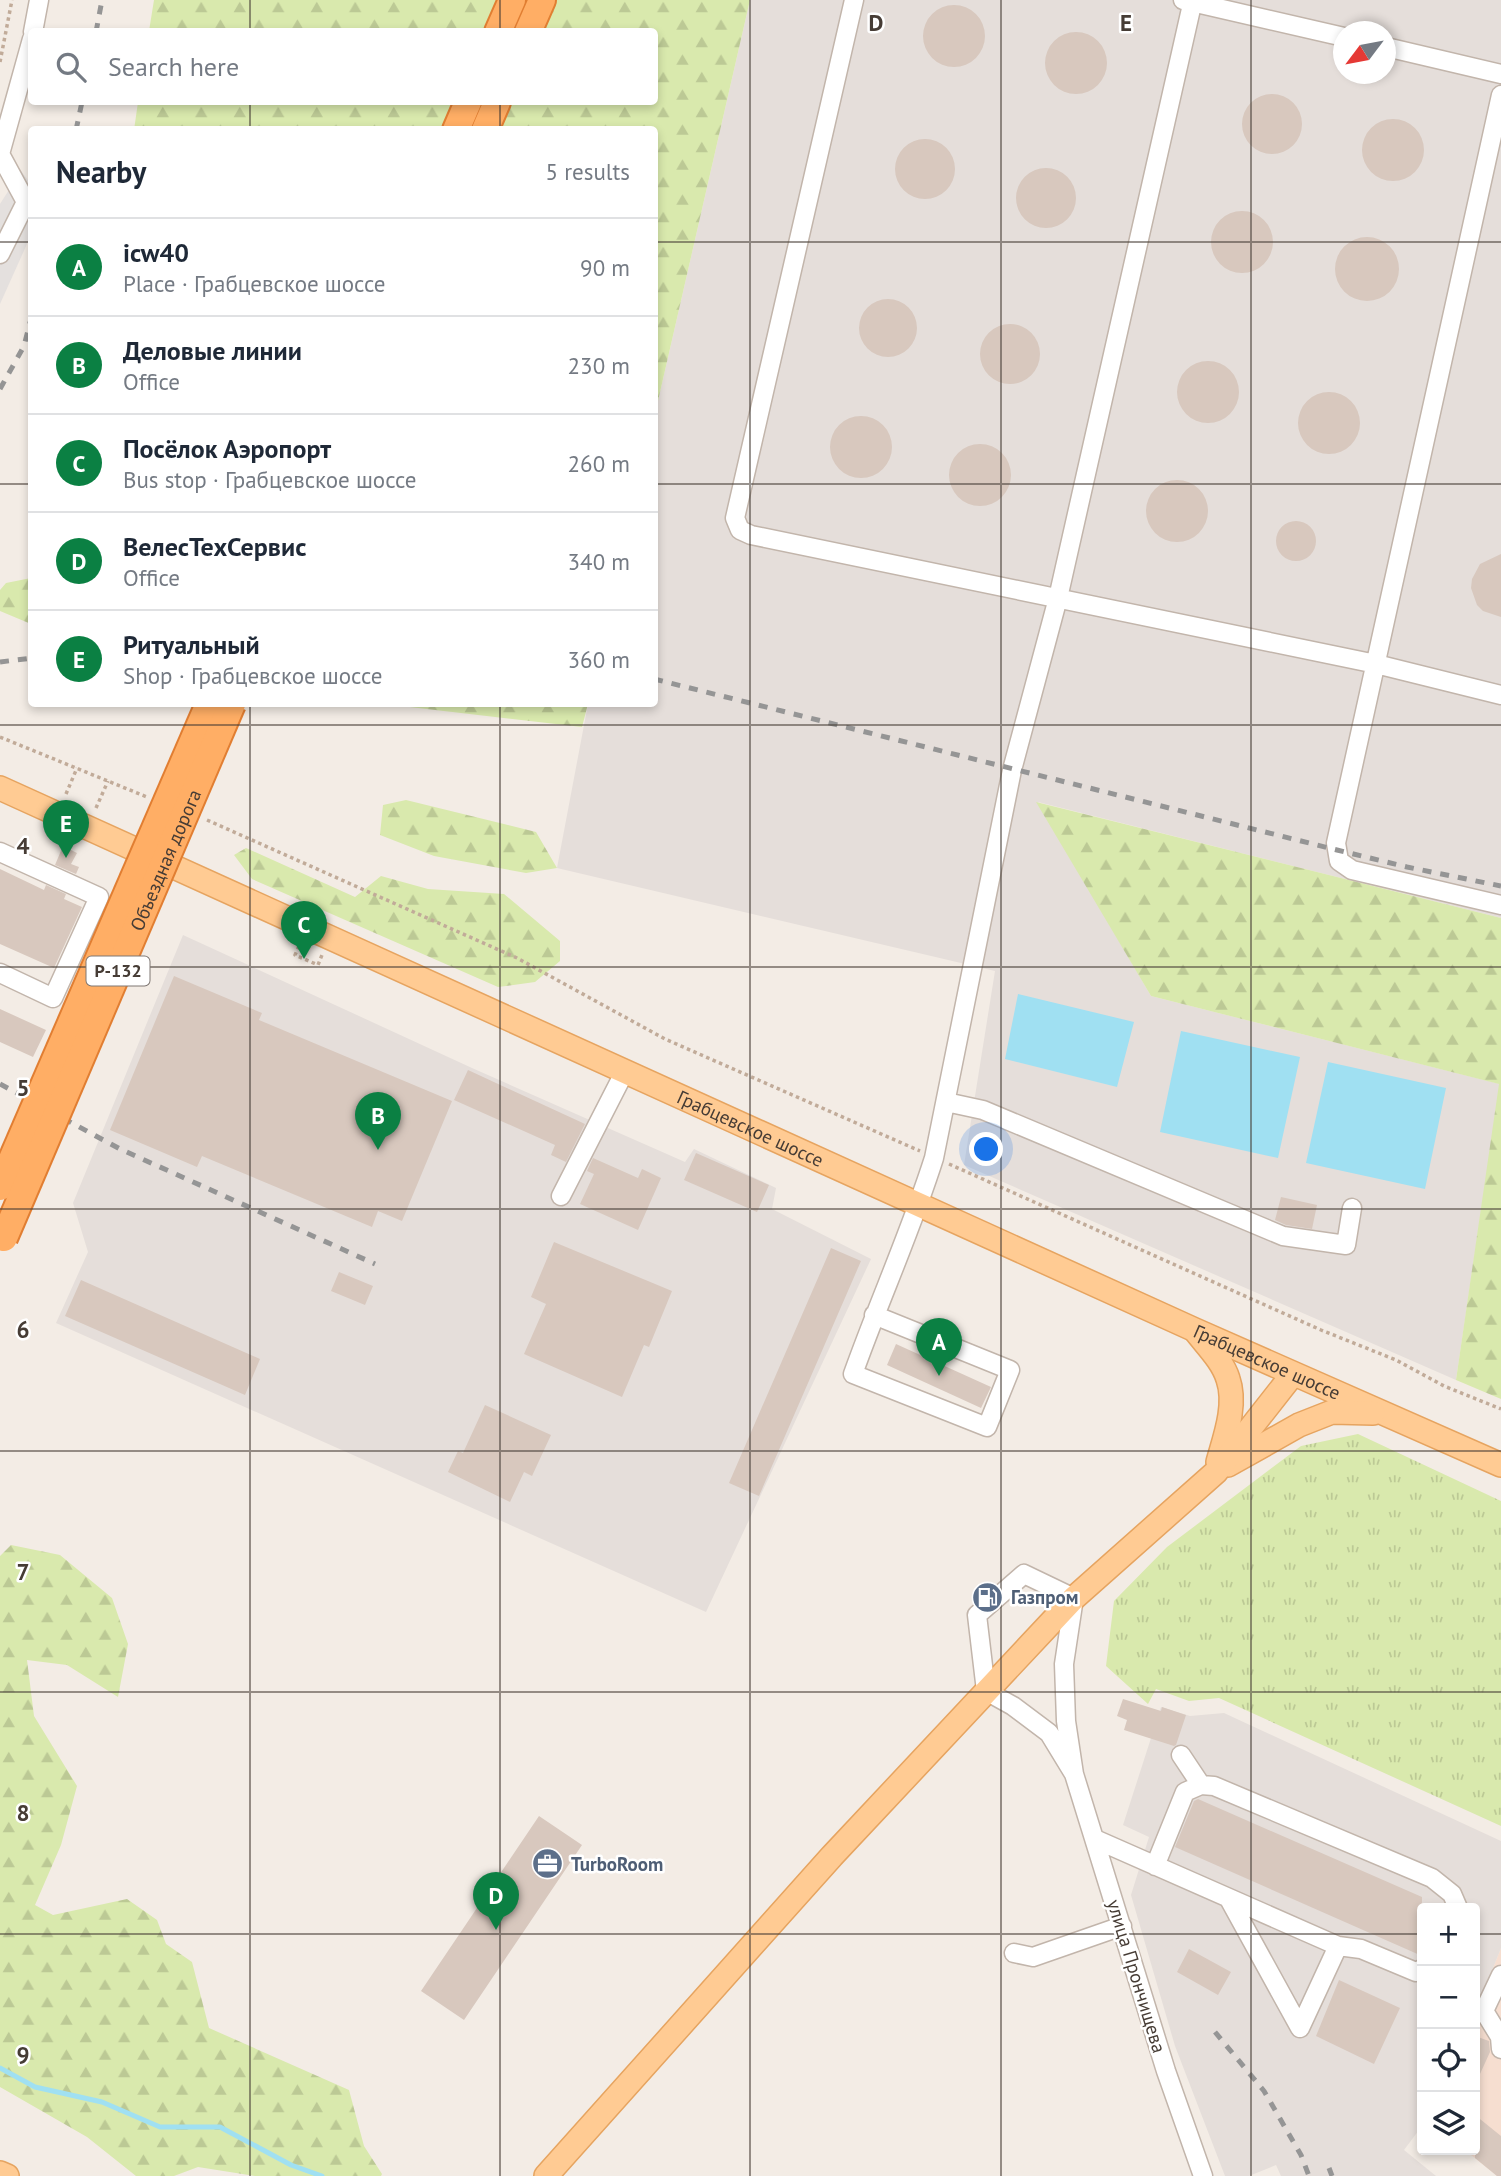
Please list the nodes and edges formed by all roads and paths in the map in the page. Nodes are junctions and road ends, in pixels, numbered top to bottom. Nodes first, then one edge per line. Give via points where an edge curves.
1 (12, 0) edge
2 (39, 0) edge
3 (512, 0) edge
4 (542, 0) edge
5 (854, 0) edge
6 (1189, 1) edge
7 (34, 28) edge
8 (500, 28) edge
9 (530, 28) edge
10 (1333, 35) edge
11 (1396, 50) edge
12 (28, 53) edge
13 (0, 62) edge
14 (1501, 74) edge
15 (1501, 95) edge
16 (467, 105) edge
17 (496, 105) edge
18 (458, 126) edge
19 (487, 126) edge
20 (0, 154) edge
21 (0, 254) edge
22 (1058, 598) junction
23 (1376, 664) junction
24 (1501, 695) edge
25 (208, 707) edge
26 (231, 707) edge
27 (0, 737) edge
28 (77, 768) junction
29 (108, 781) junction
30 (0, 788) edge
31 (65, 793) dead end
32 (158, 801) dead end
33 (96, 808) dead end
34 (196, 816) dead end
35 (0, 852) edge
36 (1501, 905) edge
37 (299, 946) joint
38 (0, 973) edge
39 (625, 1071) junction
40 (946, 1102) junction
41 (934, 1157) junction
42 (0, 1187) edge
43 (561, 1196) dead end
44 (919, 1204) junction
45 (1352, 1208) dead end
46 (2, 1242) edge
47 (874, 1315) junction
48 (1195, 1330) junction
49 (1293, 1374) junction
50 (1501, 1409) edge
51 (1383, 1414) junction
52 (1501, 1465) edge
53 (1216, 1472) junction
54 (1074, 1598) junction
55 (986, 1691) junction
56 (1181, 1755) dead end
57 (1074, 1774) junction
58 (1201, 1785) junction
59 (1095, 1839) junction
60 (1155, 1866) junction
61 (1228, 1899) junction
62 (1456, 1903) edge
63 (1122, 1926) junction
64 (1338, 1946) junction
65 (1014, 1953) dead end
66 (1417, 1972) edge
67 (1501, 1975) edge
68 (1501, 2049) edge
69 (0, 2173) edge
70 (7, 2176) edge
71 (546, 2176) edge
72 (1203, 2176) edge

1 - 13 path
2 - 7 street
3 - 8 highway
4 - 9 highway
5 - 22 street via 735,518 740,530 751,535
6 - 10 street
6 - 22 street
11 - 14 street
12 - 20 street
15 - 23 street
16 - 18 highway
17 - 19 highway
20 - 21 street via 26,202
22 - 23 street
22 - 40 street via 1012,770
23 - 24 street
23 - 36 street via 1336,843 1339,861 1352,870
25 - 42 highway, Объездная дорога / Р-132, bridge
26 - 46 highway, Объездная дорога / Р-132, bridge
27 - 28 path
28 - 29 path
28 - 31 path
29 - 32 path
29 - 33 path
30 - 39 main road, Грабцевское шоссе
34 - 41 path via 517,958 665,1039
35 - 38 street via 99,898 53,998
37 - 37 path via 322,955 318,965 295,955
39 - 43 street
39 - 44 main road, Грабцевское шоссе
40 - 41 street
40 - 45 street via 983,1111 1283,1236 1346,1245
41 - 44 street
41 - 50 path
44 - 47 street
44 - 48 main road, Грабцевское шоссе
47 - 47 street via 853,1374 987,1427 1010,1370
48 - 49 main road, Грабцевское шоссе
48 - 53 main road via 1229,1381 1231,1405
49 - 51 main road, Грабцевское шоссе
49 - 53 main road
51 - 52 main road, Грабцевское шоссе
51 - 53 main road via 1332,1412 1299,1425
53 - 54 main road
54 - 55 main road
54 - 55 street via 1024,1574 977,1615
54 - 57 street via 1064,1664
55 - 57 street via 1049,1733
55 - 71 main road
56 - 58 street
57 - 59 street, улица Прончищева
58 - 60 street via 1185,1792
58 - 62 street via 1214,1786 1432,1878
59 - 60 street
59 - 63 street, улица Прончищева
60 - 61 street
61 - 64 street
61 - 64 street via 1300,2028
63 - 65 street via 1032,1957
63 - 72 street, улица Прончищева
64 - 66 street via 1361,1949
67 - 68 street via 1484,2011 1500,2038
69 - 70 main road

